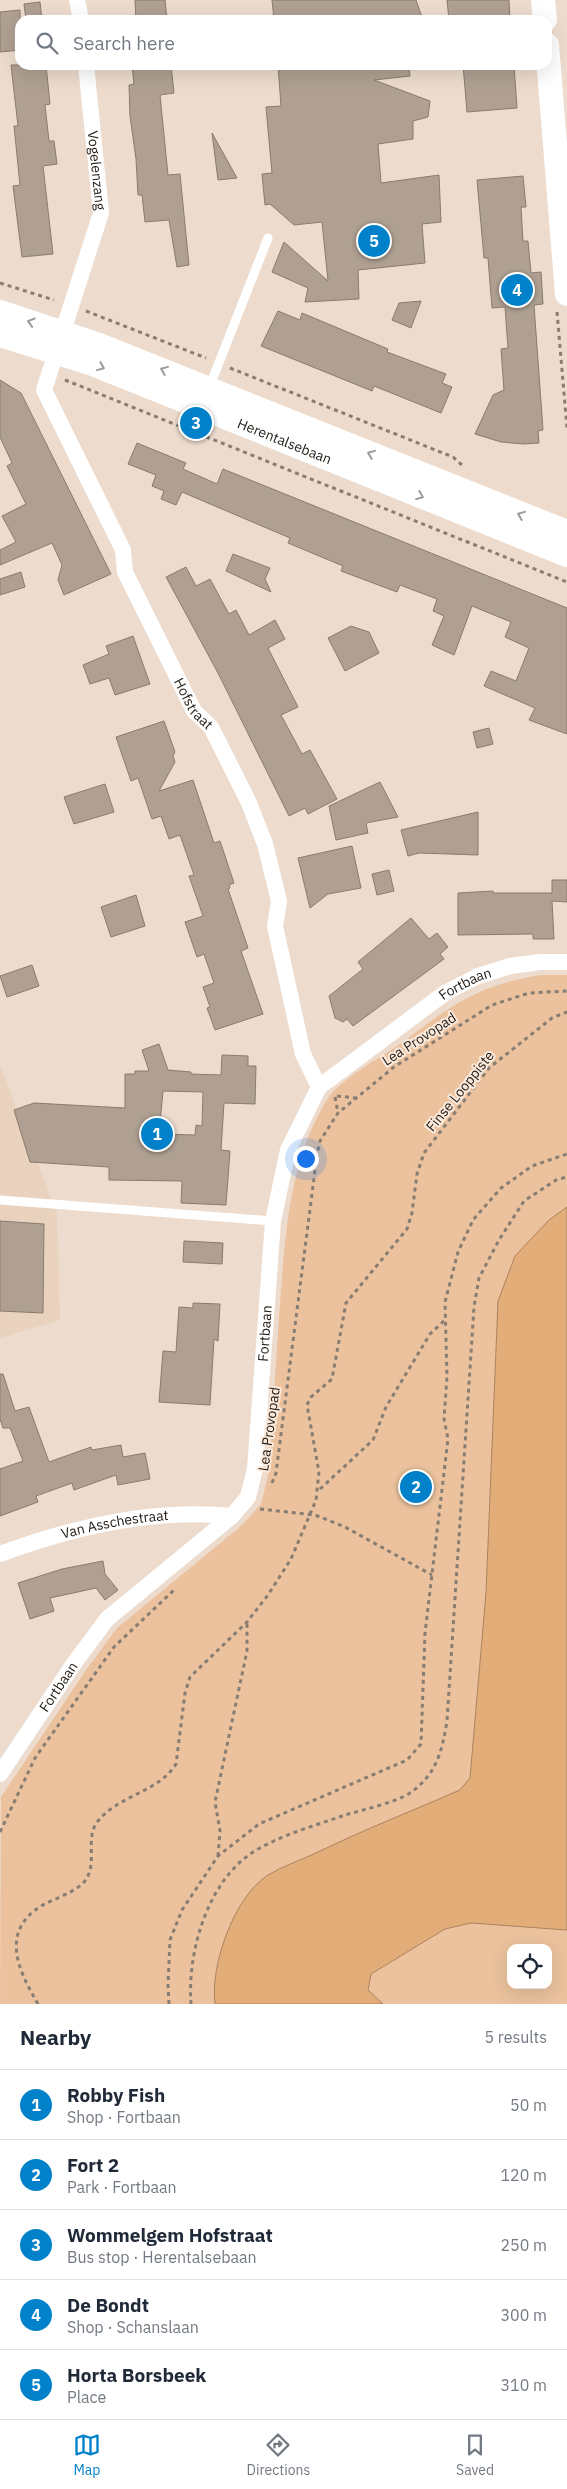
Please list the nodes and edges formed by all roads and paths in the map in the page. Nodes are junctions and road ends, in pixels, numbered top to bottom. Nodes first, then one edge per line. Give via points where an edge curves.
1 (77, 0) edge
2 (543, 0) edge
3 (80, 15) edge
4 (544, 15) edge
5 (87, 70) edge
6 (549, 70) edge
7 (564, 227) edge
8 (268, 238) dead end
9 (0, 283) edge
10 (562, 301) edge
11 (71, 305) junction
12 (0, 312) edge
13 (0, 335) edge
14 (55, 352) junction
15 (209, 388) junction
16 (567, 428) edge
17 (566, 547) edge
18 (567, 582) edge
19 (567, 962) edge
20 (567, 991) edge
21 (567, 1012) edge
22 (319, 1087) junction
23 (334, 1095) dead end
24 (357, 1098) junction
25 (567, 1154) edge
26 (567, 1177) edge
27 (0, 1200) edge
28 (273, 1222) junction
29 (445, 1319) junction
30 (319, 1490) junction
31 (268, 1491) dead end
32 (264, 1500) dead end
33 (260, 1509) junction
34 (310, 1514) junction
35 (257, 1515) dead end
36 (232, 1516) junction
37 (0, 1554) edge
38 (432, 1576) junction
39 (182, 1583) dead end
40 (247, 1622) junction
41 (0, 1774) edge
42 (0, 1832) edge
43 (218, 1856) junction
44 (38, 2004) edge
45 (170, 2004) edge
46 (191, 2004) edge

1 - 3 street
2 - 4 main road
5 - 11 street, Vogelenzang via 101,213
6 - 7 main road
7 - 10 main road
8 - 15 lane
9 - 11 path
10 - 16 path
11 - 14 street, Vogelenzang
14 -> 12 main road, Herentalsebaan
13 - 14 main road, Herentalsebaan
15 -> 14 main road, Herentalsebaan
14 -> 17 main road, Herentalsebaan
14 - 18 path
14 - 22 street, Hofstraat via 44,390 123,550 125,572 194,710 211,727 249,803 265,844 279,901 275,926 303,1054
17 -> 15 main road, Herentalsebaan
19 - 22 street, Fortbaan via 520,965 478,976 445,993
20 - 24 path, Lea Provopad via 529,993 492,1005 394,1066
21 - 30 path, Finse Looppiste via 552,1018 510,1049 489,1068 460,1104 424,1153 407,1229 346,1303 332,1379 311,1397 307,1405 319,1472
22 - 28 street, Fortbaan via 288,1150
23 - 24 path
24 - 31 path, Lea Provopad via 338,1113 320,1142 317,1155 276,1473
25 - 29 path via 532,1166 501,1188 473,1220 458,1252 445,1302
26 - 46 path via 556,1180 524,1201 498,1240 479,1278 473,1316 447,1721 441,1756 429,1776 409,1794 286,1835 258,1848 234,1869 220,1887 203,1921 192,1958
27 - 28 lane
28 - 36 street, Fortbaan via 255,1469 248,1497
29 - 30 path via 430,1334 386,1407 373,1440
29 - 38 path via 447,1376 444,1419 448,1439
30 - 34 path
32 - 33 path
33 - 34 path
33 - 35 path
34 - 38 path via 345,1526
34 - 40 path via 291,1559
36 - 37 street, Van Asschestraat via 195,1512 96,1524
36 - 41 street, Fortbaan via 107,1619
38 - 43 path via 425,1633 422,1744 407,1760 259,1824
39 - 42 path via 114,1647 35,1758
40 - 43 path via 247,1651 216,1802 220,1832
40 - 44 path via 190,1677 176,1764 170,1773 110,1808 92,1829 92,1864 82,1884 26,1916 19,1927 15,1942 18,1966
43 - 45 path via 182,1910 170,1940

